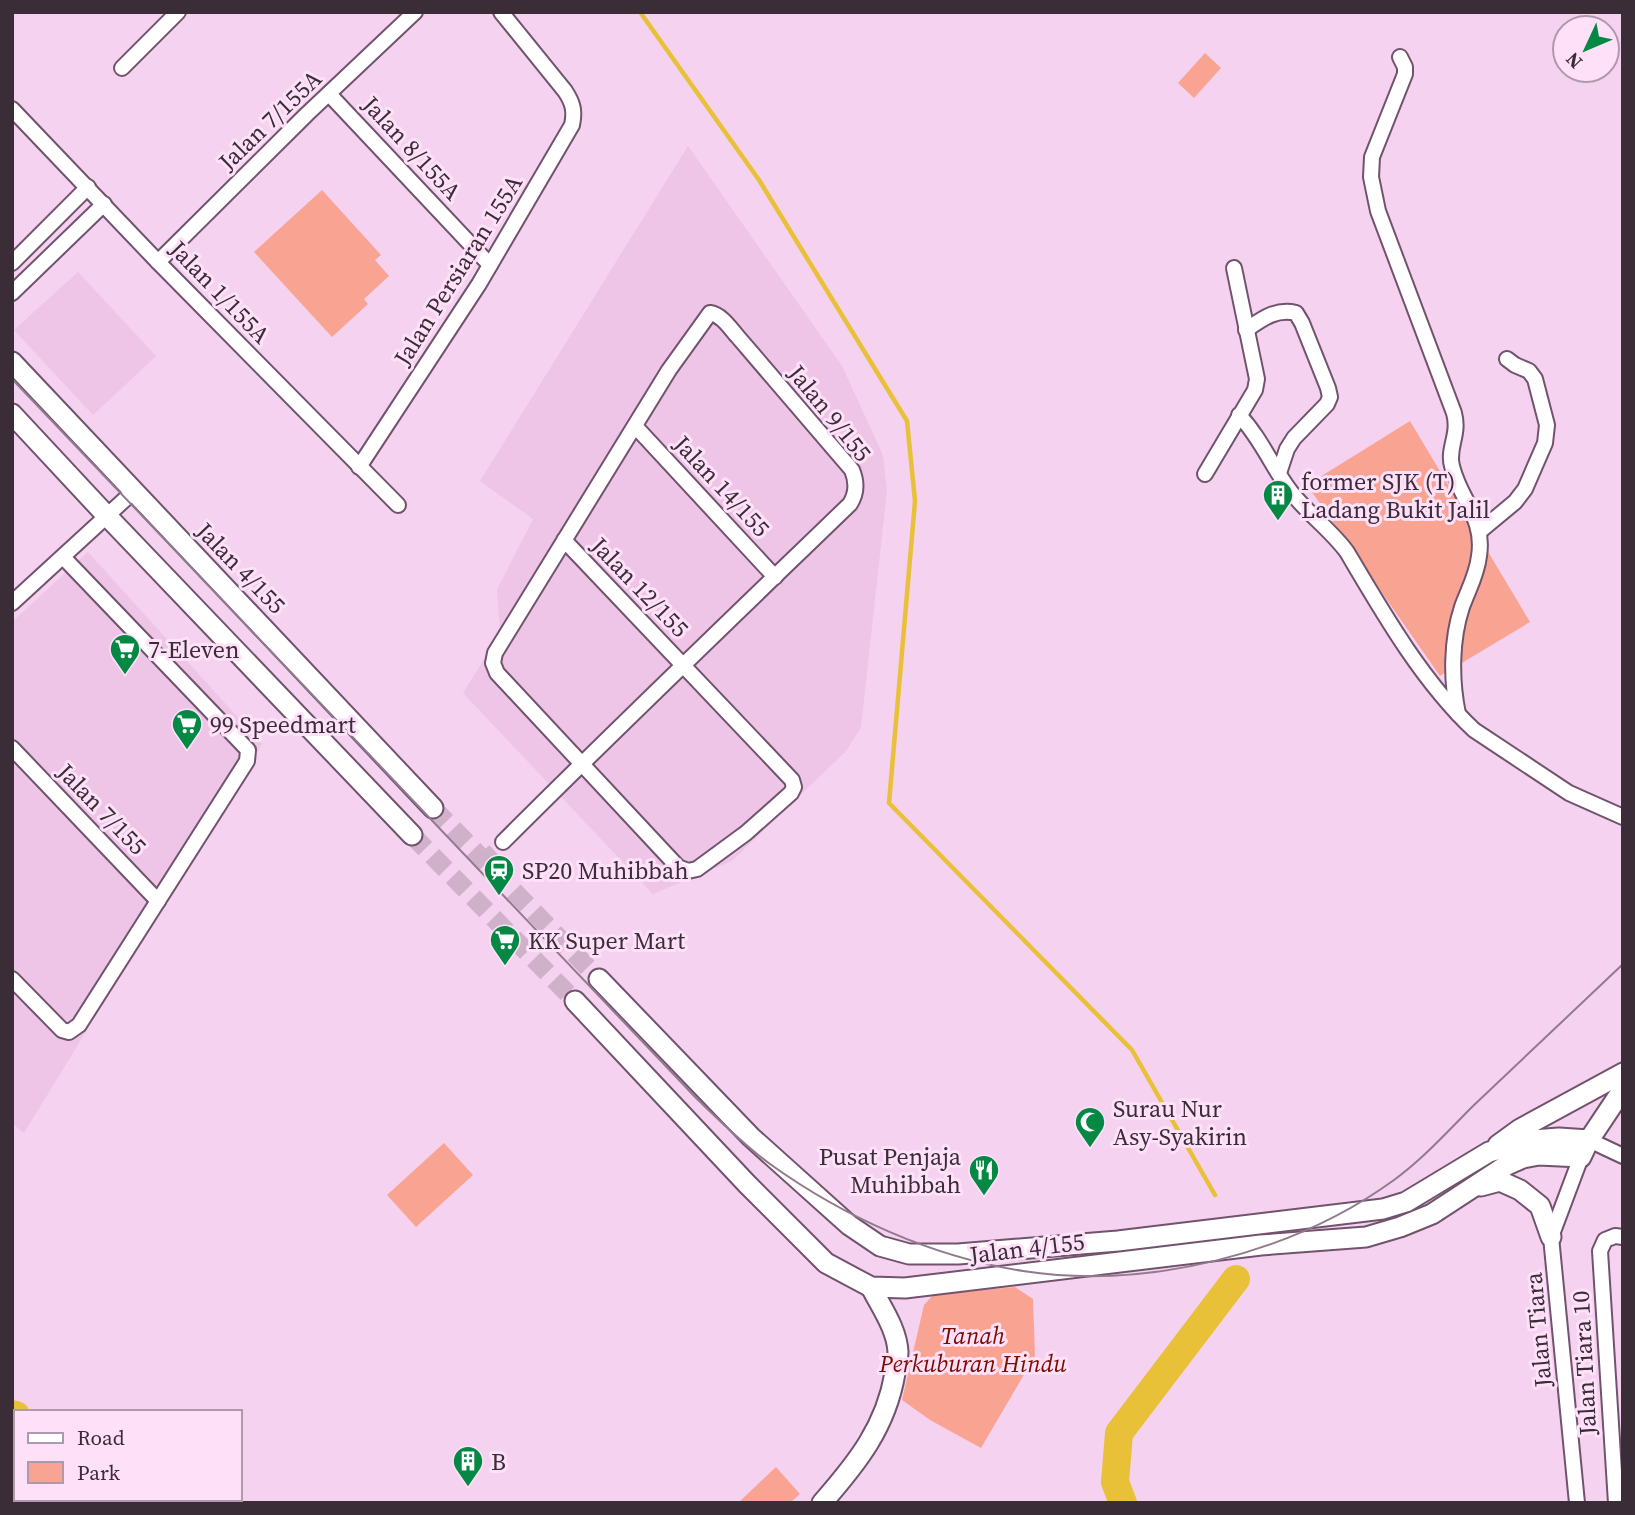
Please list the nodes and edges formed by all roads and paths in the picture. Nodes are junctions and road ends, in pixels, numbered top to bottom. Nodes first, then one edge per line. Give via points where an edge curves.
1 (178, 12) edge
2 (415, 12) edge
3 (501, 12) edge
4 (1400, 57) dead end
5 (122, 68) dead end
6 (329, 93) junction
7 (12, 109) edge
8 (88, 187) junction
9 (104, 205) junction
10 (12, 262) edge
11 (158, 262) junction
12 (490, 265) junction
13 (1234, 268) dead end
14 (12, 293) edge
15 (1246, 330) junction
16 (1507, 359) dead end
17 (12, 362) edge
18 (12, 414) edge
19 (1239, 415) junction
20 (635, 426) junction
21 (359, 467) junction
22 (1279, 473) junction
23 (1205, 474) dead end
24 (134, 491) junction
25 (398, 505) dead end
26 (107, 516) junction
27 (1480, 531) junction
28 (564, 540) junction
29 (63, 557) junction
30 (775, 577) junction
31 (12, 603) edge
32 (684, 666) junction
33 (1458, 714) junction
34 (12, 748) edge
35 (582, 764) junction
36 (433, 808) tunnel mouth
37 (1623, 817) edge
38 (412, 835) tunnel mouth
39 (503, 842) tunnel mouth
40 (158, 901) junction
41 (12, 979) edge
42 (599, 979) tunnel mouth
43 (575, 1001) tunnel mouth
44 (1623, 1073) edge
45 (1623, 1089) edge
46 (1585, 1149) junction
47 (1489, 1152) junction
48 (1623, 1156) edge
49 (1472, 1189) junction
50 (1551, 1237) junction
51 (1623, 1237) edge
52 (871, 1287) junction
53 (822, 1503) edge
54 (1577, 1503) edge
55 (1616, 1503) edge

1 - 5 street
2 - 6 street, Jalan 7/155A
3 - 12 street, Jalan Persiaran 155A via 565,91 574,115
4 - 27 street via 1405,74 1372,157 1371,177 1378,211 1454,413 1457,425 1451,463
6 - 11 street, Jalan 7/155A
6 - 12 street, Jalan 8/155A
7 - 8 street, Jalan 1/155A
8 - 9 street, Jalan 1/155A
8 - 10 street
9 - 11 street, Jalan 1/155A
9 - 14 street
11 - 21 street, Jalan 1/155A
12 - 21 street, Jalan Persiaran 155A
13 - 15 street
15 - 19 street via 1257,379
15 - 22 street via 1275,313 1296,313 1328,388 1327,404 1294,438
16 - 27 street via 1530,371 1535,379 1547,425 1545,443 1525,489
17 - 24 street, Jalan 4/155
18 - 26 street
19 - 22 street
19 - 23 street
20 - 28 street, Jalan 9/155
20 - 30 street, Jalan 14/155
20 - 30 street, Jalan 9/155 via 706,315 715,313 855,476 856,491 850,504
21 - 25 street, Jalan 1/155A
22 - 33 street via 1297,499 1341,544 1420,666
24 - 26 street
24 - 36 street, Jalan 4/155
26 - 29 street
26 - 38 street
27 - 33 street via 1474,580 1456,632
28 - 32 street, Jalan 12/155
28 - 35 street, Jalan 9/155 via 499,645 493,663
29 - 31 street
29 - 40 street via 248,750 247,761
30 - 32 street, Jalan 9/155
32 - 35 street, Jalan 9/155
32 - 35 street, Jalan 12/155 via 792,780 792,793 705,865 688,871 678,867
33 - 37 street via 1474,730 1569,793
34 - 40 street, Jalan 7/155
35 - 39 street, Jalan 9/155
40 - 41 street via 79,1026 69,1032
42 - 47 street, Jalan 4/155 via 751,1137 849,1225 880,1246 909,1254 1118,1241 1382,1209 1406,1202
43 - 52 street, Jalan 4/155 via 826,1263
44 - 47 street via 1520,1129
45 - 46 street
46 - 47 street, Jalan 4/155 via 1559,1138
46 - 48 street
46 - 49 street, Jalan 4/155 via 1523,1158
46 - 50 street, Jalan Tiara
49 - 50 street via 1500,1181 1520,1190 1540,1206
49 - 52 street, Jalan 4/155 via 1432,1214 1366,1237 905,1288
50 - 54 street, Jalan Tiara
51 - 55 street, Jalan Tiara 10 via 1605,1240 1601,1251
52 - 53 street via 892,1328 898,1352 892,1387 882,1421 860,1459

